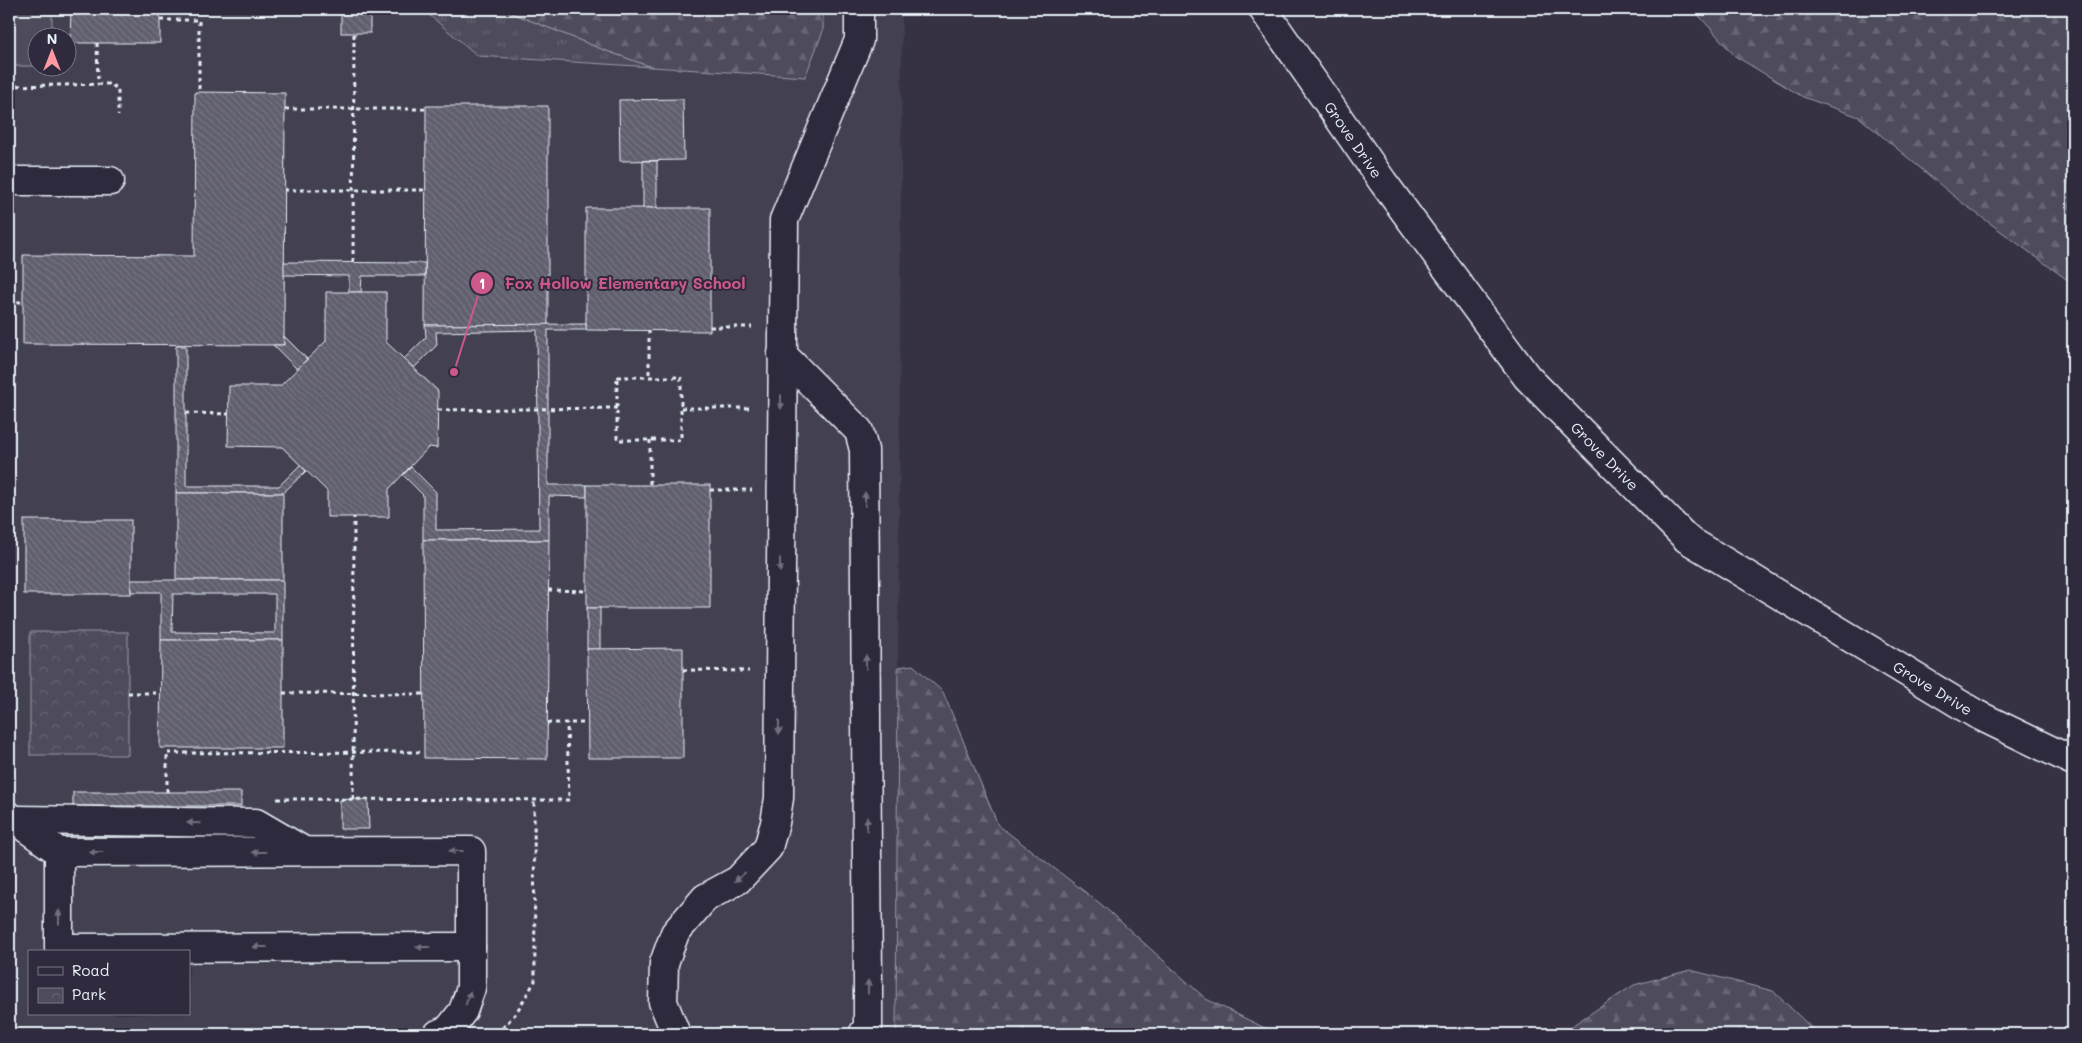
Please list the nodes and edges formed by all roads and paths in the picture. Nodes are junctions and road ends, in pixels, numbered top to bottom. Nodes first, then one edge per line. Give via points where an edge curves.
1 (859, 9) edge
2 (1263, 9) edge
3 (160, 20) dead end
4 (354, 33) dead end
5 (97, 43) dead end
6 (98, 84) junction
7 (9, 86) edge
8 (199, 92) dead end
9 (285, 109) dead end
10 (354, 109) junction
11 (426, 109) dead end
12 (118, 116) dead end
13 (9, 181) edge
14 (110, 181) dead end
15 (284, 190) dead end
16 (354, 190) junction
17 (425, 190) dead end
18 (353, 262) dead end
19 (9, 302) edge
20 (23, 302) dead end
21 (710, 327) dead end
22 (755, 327) dead end
23 (649, 330) dead end
24 (782, 354) junction
25 (649, 377) junction
26 (617, 408) junction
27 (681, 408) junction
28 (755, 408) dead end
29 (438, 410) dead end
30 (186, 413) dead end
31 (228, 414) dead end
32 (650, 440) junction
33 (650, 485) dead end
34 (710, 490) dead end
35 (755, 490) dead end
36 (354, 518) dead end
37 (548, 590) dead end
38 (587, 591) dead end
39 (682, 670) dead end
40 (754, 671) dead end
41 (128, 693) dead end
42 (161, 693) dead end
43 (283, 693) dead end
44 (354, 694) junction
45 (424, 694) dead end
46 (547, 723) dead end
47 (567, 723) junction
48 (587, 723) dead end
49 (353, 752) junction
50 (424, 752) dead end
51 (2073, 761) edge
52 (166, 792) dead end
53 (269, 799) dead end
54 (353, 799) junction
55 (534, 800) junction
56 (12, 818) edge
57 (59, 852) junction
58 (305, 852) junction
59 (471, 947) junction
60 (438, 1034) edge
61 (497, 1034) edge
62 (676, 1034) edge
63 (863, 1034) edge

1 - 24 street via 859,40 784,220
2 - 51 street, Grove Drive via 1383,182 1527,377 1687,539 1976,714
3 - 8 path via 199,20
4 - 10 path
5 - 6 path
6 - 7 path
6 - 12 path via 111,84 118,90
9 - 10 path
10 - 11 path
10 - 16 path
13 - 14 street
15 - 16 path
16 - 17 path
16 - 18 path
19 - 20 path
21 - 22 path
23 - 25 path
24 -> 62 street via 778,798 775,824 768,848 738,880 705,898 675,933 664,962 663,1002
63 -> 24 street via 868,1027 864,450 859,431
25 - 26 path via 617,377
25 - 27 path via 681,377
26 - 29 path
26 - 32 path via 617,440
27 - 28 path
27 - 32 path via 681,440
30 - 31 path
32 - 33 path
34 - 35 path
36 - 44 path
37 - 38 path
39 - 40 path
41 - 42 path
43 - 44 path
44 - 45 path
44 - 49 path
46 - 47 path
47 - 48 path
47 - 55 path via 569,800
49 - 50 path
49 - 52 path via 168,753
49 - 54 path
53 - 54 path
54 - 55 path
55 - 61 path via 535,982 516,1013
56 - 57 street
58 -> 56 street via 256,824
58 -> 57 street
59 -> 57 street via 59,948
59 -> 58 street via 471,851
60 -> 59 street via 450,1029 463,1011 471,988

